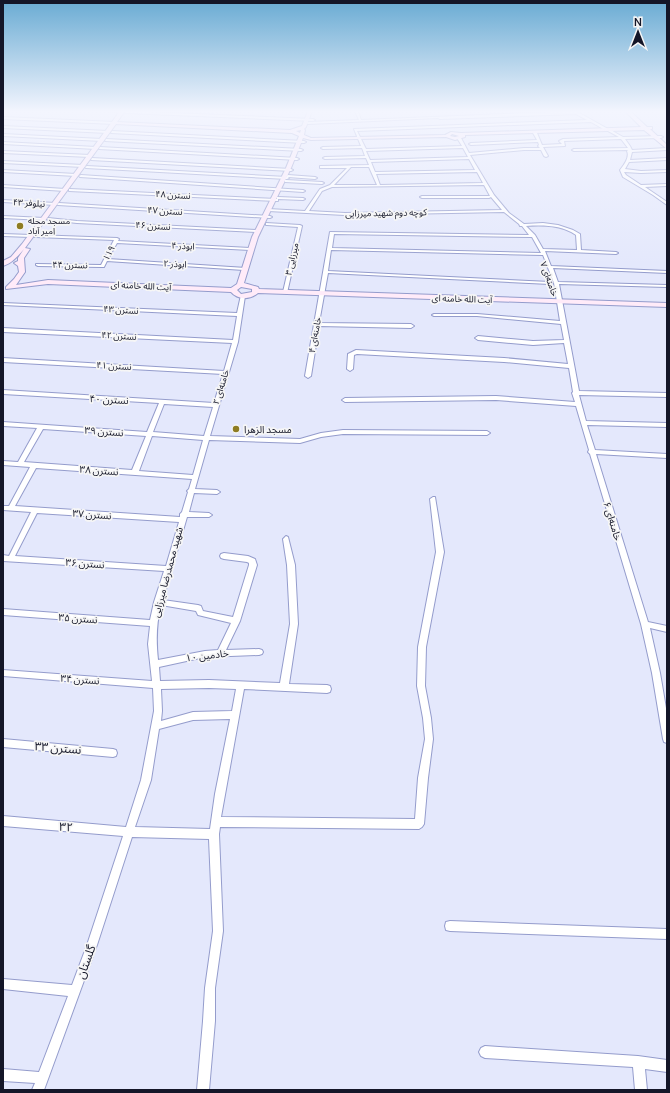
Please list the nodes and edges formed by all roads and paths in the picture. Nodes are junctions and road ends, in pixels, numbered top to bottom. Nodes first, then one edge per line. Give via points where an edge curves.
1 (3, 162) edge
2 (88, 162) edge
3 (137, 162) edge
4 (292, 162) edge
5 (369, 162) edge
6 (471, 162) edge
7 (627, 162) edge
8 (85, 166) junction
9 (371, 166) junction
10 (321, 167) dead end
11 (350, 167) junction
12 (622, 170) junction
13 (3, 171) edge
14 (476, 171) junction
15 (667, 171) edge
16 (374, 173) junction
17 (287, 175) junction
18 (78, 176) junction
19 (315, 178) dead end
20 (322, 183) dead end
21 (483, 184) junction
22 (667, 185) edge
23 (3, 186) edge
24 (331, 186) junction
25 (379, 186) junction
26 (640, 186) junction
27 (67, 190) junction
28 (279, 190) junction
29 (303, 191) dead end
30 (422, 197) dead end
31 (489, 197) junction
32 (658, 197) junction
33 (667, 197) edge
34 (276, 199) junction
35 (303, 199) dead end
36 (3, 201) edge
37 (57, 204) junction
38 (667, 204) edge
39 (271, 210) junction
40 (502, 211) junction
41 (306, 212) junction
42 (3, 217) edge
43 (268, 217) junction
44 (46, 219) junction
45 (267, 224) junction
46 (521, 225) junction
47 (257, 231) junction
48 (3, 235) edge
49 (33, 236) junction
50 (531, 236) junction
51 (116, 241) junction
52 (250, 249) junction
53 (330, 249) junction
54 (579, 251) junction
55 (541, 252) junction
56 (616, 253) dead end
57 (105, 260) junction
58 (3, 264) edge
59 (38, 265) dead end
60 (102, 266) joint
61 (550, 267) junction
62 (22, 269) junction
63 (244, 269) junction
64 (326, 272) junction
65 (667, 272) edge
66 (48, 282) junction
67 (550, 283) junction
68 (556, 283) junction
69 (244, 285) junction
70 (667, 286) edge
71 (6, 289) edge
72 (234, 290) junction
73 (256, 291) junction
74 (285, 292) junction
75 (322, 294) junction
76 (243, 296) junction
77 (558, 302) junction
78 (3, 304) edge
79 (667, 305) edge
80 (239, 315) junction
81 (434, 315) dead end
82 (562, 323) junction
83 (317, 324) junction
84 (411, 326) dead end
85 (3, 330) edge
86 (478, 338) dead end
87 (566, 341) junction
88 (235, 342) junction
89 (3, 360) edge
90 (570, 366) junction
91 (350, 369) dead end
92 (226, 373) junction
93 (308, 376) dead end
94 (3, 392) edge
95 (575, 393) junction
96 (667, 395) edge
97 (345, 400) dead end
98 (162, 402) junction
99 (578, 404) junction
100 (216, 405) junction
101 (583, 423) junction
102 (3, 424) edge
103 (667, 426) edge
104 (41, 427) junction
105 (488, 433) dead end
106 (149, 434) junction
107 (206, 438) junction
108 (591, 452) junction
109 (667, 456) edge
110 (3, 463) edge
111 (20, 464) junction
112 (34, 465) junction
113 (135, 472) junction
114 (194, 477) junction
115 (190, 491) junction
116 (217, 492) dead end
117 (433, 500) dead end
118 (3, 508) edge
119 (11, 508) junction
120 (35, 510) junction
121 (209, 515) dead end
122 (182, 517) junction
123 (286, 539) dead end
124 (224, 556) dead end
125 (3, 558) edge
126 (11, 558) junction
127 (168, 569) junction
128 (158, 602) junction
129 (3, 612) edge
130 (236, 621) junction
131 (153, 623) junction
132 (645, 624) junction
133 (667, 629) edge
134 (259, 652) dead end
135 (221, 653) junction
136 (155, 664) junction
137 (3, 673) edge
138 (157, 685) junction
139 (241, 685) junction
140 (284, 686) junction
141 (327, 689) dead end
142 (235, 715) junction
143 (156, 726) junction
144 (667, 739) edge
145 (3, 743) edge
146 (113, 753) dead end
147 (3, 821) edge
148 (216, 822) junction
149 (130, 832) junction
150 (214, 834) junction
151 (450, 926) dead end
152 (667, 934) edge
153 (3, 984) edge
154 (75, 991) junction
155 (485, 1052) dead end
156 (638, 1062) junction
157 (667, 1066) edge
158 (3, 1075) edge
159 (42, 1078) junction
160 (38, 1090) edge
161 (203, 1090) edge
162 (641, 1090) edge

1 - 8 street
2 - 8 street
3 - 17 street
4 - 17 street
5 - 9 street
6 - 14 street, خامنه‌ای ۷
7 - 12 street
8 - 17 street
8 - 18 street
9 - 11 street
9 - 16 street
10 - 11 street
11 - 24 street
12 - 15 street
12 - 26 street via 624,176
13 - 18 street
14 - 16 street
14 - 21 street, خامنه‌ای ۷
16 - 25 street
17 - 19 street
17 - 20 street
17 - 28 street
18 - 27 street
18 - 28 street
21 - 25 street
21 - 31 street, خامنه‌ای ۷
21 - 40 street, خامنه‌ای ۷
22 - 26 street
23 - 27 street, نسترن ۴۸
24 - 25 street
24 - 41 street via 318,192
26 - 32 street
27 - 34 street, نسترن ۴۸
27 - 37 street
28 - 29 street
28 - 34 street
30 - 31 street
31 - 40 street, خامنه‌ای ۷
32 - 33 street
32 - 38 street
34 - 35 street, نسترن ۴۸
34 - 39 street
36 - 37 street, نیلوفر ۴۳
37 - 43 street, نسترن ۴۷
37 - 44 street
39 - 41 street, کوچه دوم شهید میرزایی
39 - 43 street
40 - 41 street, کوچه دوم شهید میرزایی via 345,214
40 - 46 street, خامنه‌ای ۷
42 - 44 street, نسترن ۴۶
43 - 45 street
43 - 47 street
44 - 47 street, نسترن ۴۶
44 - 49 street
45 - 69 street via 255,250
45 - 74 street, میرزایی ۳ via 300,226
46 - 50 street, خامنه‌ای ۷
46 - 54 street via 556,226 575,232 578,234
47 - 52 street
48 - 49 street, ابوذر ۴
49 - 51 street, ابوذر ۴
49 - 58 street via 13,258
49 - 62 street via 21,258
50 - 53 street, خامنه‌ای ۴ via 332,233
50 - 55 street, خامنه‌ای ۷
51 - 52 street, ابوذر ۴
51 - 57 street, ۱۱۹
52 - 63 street
53 - 55 street
53 - 64 street, خامنه‌ای ۴
54 - 55 street
54 - 56 street
55 - 61 street, خامنه‌ای ۷
55 - 67 street, خامنه‌ای ۷
57 - 60 street, ۱۱۹
57 - 63 street, ابوذر ۲
58 - 62 street via 12,262
59 - 60 street, نسترن ۴۴
61 - 65 street
61 - 68 street, خامنه‌ای ۷
62 - 66 street via 29,276
62 - 71 street via 17,280
63 - 69 street
64 - 67 street
64 - 75 street, خامنه‌ای ۴
66 - 71 street
66 - 72 street, آیت الله خامنه ای
67 - 77 street, خامنه‌ای ۷
68 - 70 street
68 - 77 street, خامنه‌ای ۷ via 560,298
69 - 72 street
69 - 73 street via 254,287
72 - 76 street via 237,295
73 - 74 street, آیت الله خامنه ای
73 - 76 street
74 - 75 street, آیت الله خامنه ای
75 - 77 street, آیت الله خامنه ای
75 - 83 street, خامنه‌ای ۴
76 - 80 street, خامنه‌ای ۲
77 - 79 street, آیت الله خامنه ای
77 - 82 street, خامنه‌ای ۶
78 - 80 street, نسترن ۴۳
80 - 88 street, خامنه‌ای ۲
81 - 82 street via 477,315
82 - 87 street, خامنه‌ای ۶
83 - 84 street
83 - 93 street, خامنه‌ای ۴
85 - 88 street, نسترن ۴۲
86 - 87 street via 533,343
87 - 90 street, خامنه‌ای ۶
88 - 92 street, خامنه‌ای ۲
89 - 92 street, نسترن ۴۱
90 - 91 street via 356,352 351,354
90 - 95 street, خامنه‌ای ۶
92 - 100 street, خامنه‌ای ۲
94 - 98 street, نسترن ۴۰
95 - 96 street
95 - 99 street, خامنه‌ای ۶
97 - 99 street via 496,398
98 - 100 street, نسترن ۴۰
98 - 106 street
99 - 101 street, خامنه‌ای ۶
100 - 107 street, خامنه‌ای ۲
101 - 103 street
101 - 108 street, خامنه‌ای ۶
102 - 104 street, نسترن ۳۹
104 - 106 street, نسترن ۳۹
104 - 111 street
105 - 107 street, نسترن ۳۹ via 343,432 300,441
106 - 107 street, نسترن ۳۹
106 - 113 street
107 - 114 street, خامنه‌ای ۲
108 - 109 street
108 - 132 street, خامنه‌ای ۶
110 - 111 street, نسترن ۳۸
111 - 112 street, نسترن ۳۸
112 - 113 street, نسترن ۳۸
112 - 119 street
113 - 114 street, نسترن ۳۸
114 - 115 street, شهید محمدرضا میرزایی
115 - 116 street
115 - 122 street, شهید محمدرضا میرزایی
117 - 148 street via 440,552 422,648 421,686 429,739 419,824
118 - 119 street, نسترن ۳۷
119 - 120 street, نسترن ۳۷
120 - 122 street, نسترن ۳۷
120 - 126 street
121 - 122 street, نسترن ۳۷
122 - 127 street, شهید محمدرضا میرزایی
123 - 140 street via 291,565 294,624
124 - 130 street via 252,561
125 - 126 street, نسترن ۳۶
126 - 127 street, نسترن ۳۶
127 - 128 street, شهید محمدرضا میرزایی
128 - 130 street via 198,608 201,613
128 - 131 street, شهید محمدرضا میرزایی
129 - 131 street, نسترن ۳۵
130 - 135 street
131 - 136 street, شهید محمدرضا میرزایی via 152,644
132 - 133 street
132 - 144 street, خامنه‌ای ۶
134 - 135 street, خادمین ۱۰
135 - 136 street, خادمین ۱۰
136 - 138 street, شهید محمدرضا میرزایی
137 - 138 street, نسترن ۳۴
138 - 139 street, نسترن ۳۴
138 - 143 street, شهید محمدرضا میرزایی
139 - 140 street, نسترن ۳۴
139 - 142 street
140 - 141 street, نسترن ۳۴
142 - 143 street via 192,716
142 - 148 street
143 - 149 street, شهید محمدرضا میرزایی via 146,780
145 - 146 street, نسترن ۳۳
147 - 149 street, ۳۲
148 - 150 street
149 - 150 street, ۳۲
149 - 154 street, گلستان
150 - 161 street via 218,931 210,988
151 - 152 street
153 - 154 street
154 - 159 street, گلستان
155 - 156 street
156 - 157 street
156 - 162 street
158 - 159 street
159 - 160 street, گلستان

